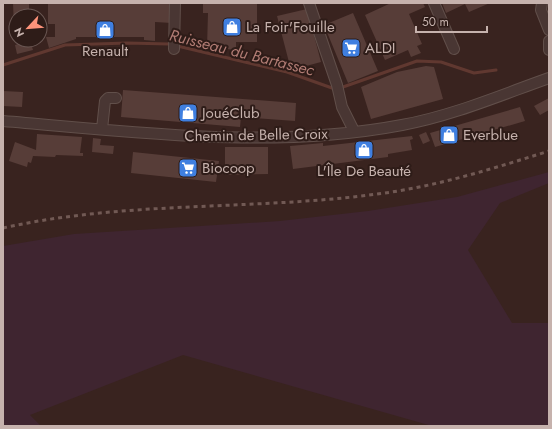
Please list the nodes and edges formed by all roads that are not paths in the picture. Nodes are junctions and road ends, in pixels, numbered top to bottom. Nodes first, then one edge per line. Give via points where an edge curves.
1 (175, 3) edge
2 (309, 3) edge
3 (434, 3) edge
4 (542, 3) edge
5 (549, 30) edge
6 (549, 41) edge
7 (175, 45) dead end
8 (454, 48) dead end
9 (549, 50) edge
10 (549, 78) edge
11 (116, 98) dead end
12 (3, 121) edge
13 (102, 129) junction
14 (354, 131) junction

1 - 7 street
2 - 14 street via 342,107
3 - 8 street
4 - 5 street via 541,10
6 - 9 street
10 - 14 street, Chemin de Belle Croix via 447,113 402,125
11 - 13 street via 108,98 105,101
12 - 13 street, Chemin de Belle Croix
13 - 14 street, Chemin de Belle Croix via 253,138

